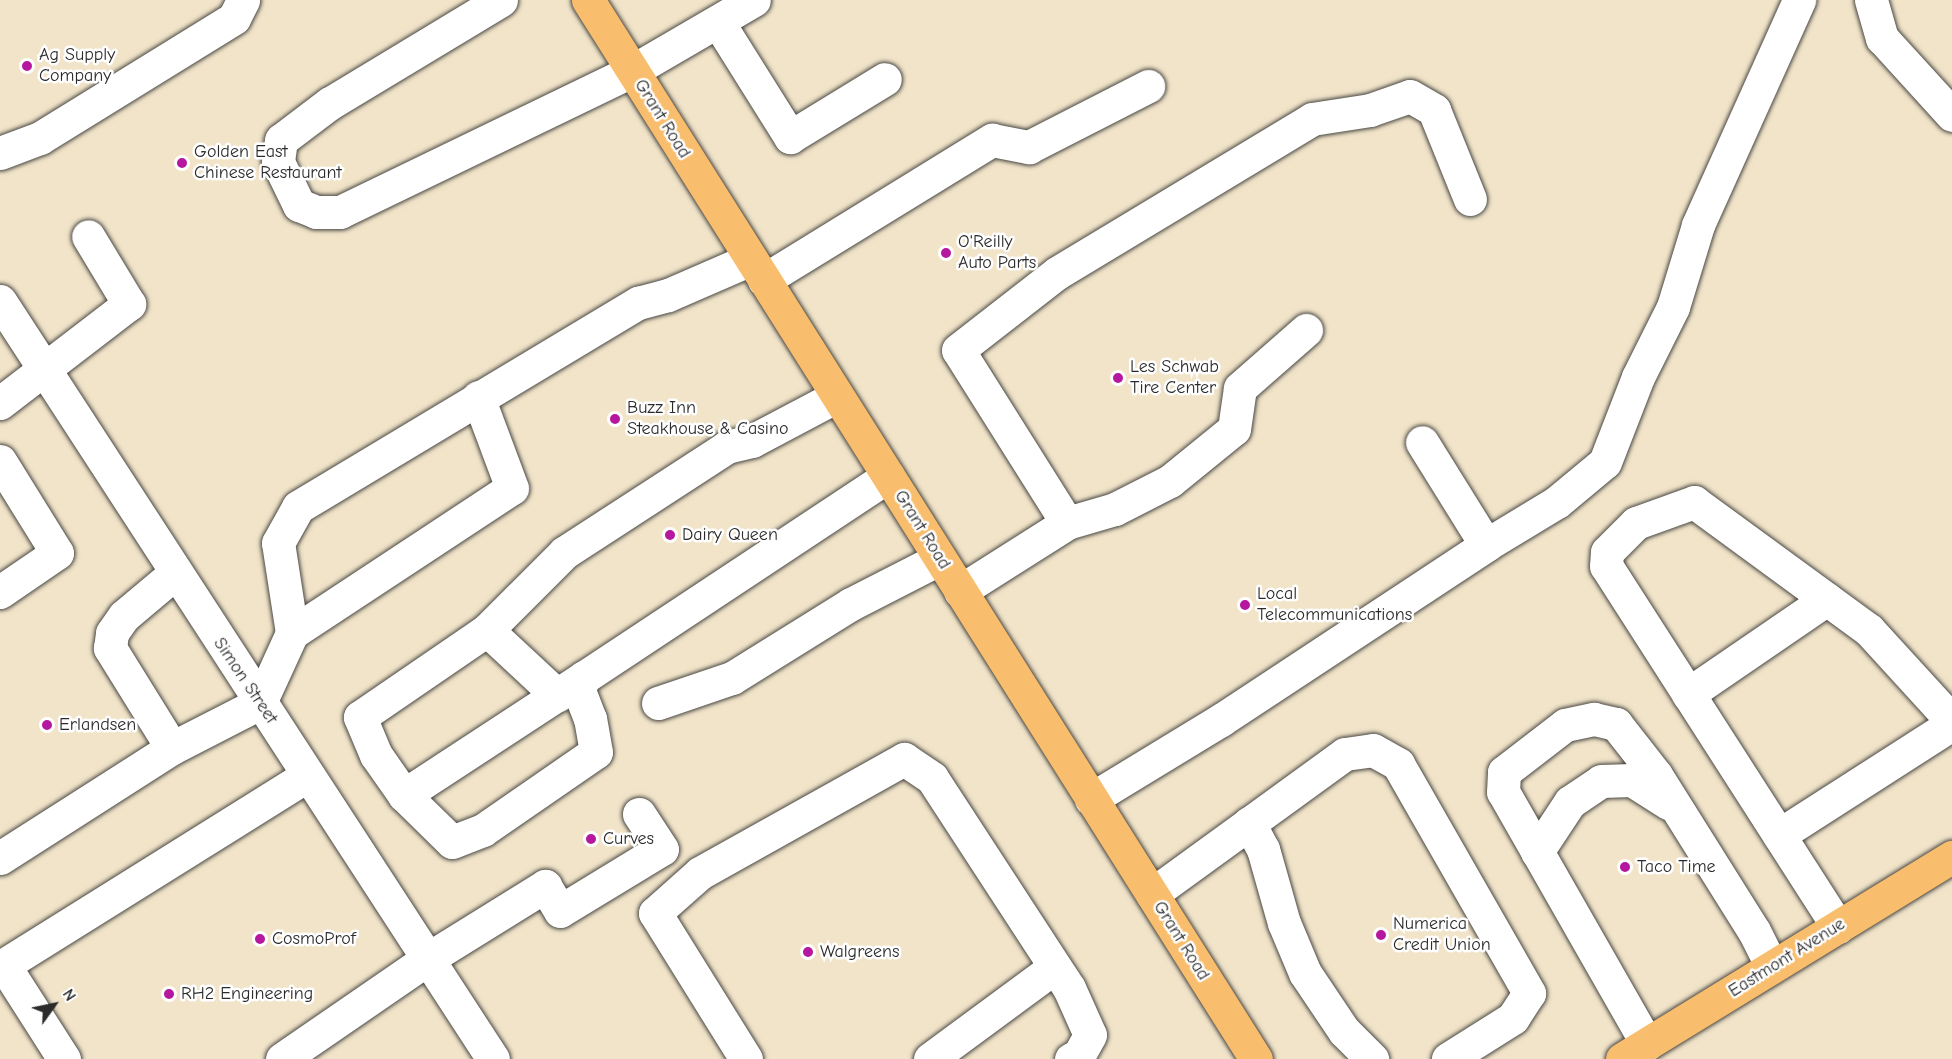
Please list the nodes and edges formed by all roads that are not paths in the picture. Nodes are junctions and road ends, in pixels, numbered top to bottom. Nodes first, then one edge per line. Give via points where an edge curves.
1 (243, 0) edge
2 (501, 0) edge
3 (588, 0) edge
4 (754, 0) edge
5 (1799, 0) edge
6 (1871, 0) edge
7 (718, 22) junction
8 (632, 71) junction
9 (885, 79) dead end
10 (1148, 86) dead end
11 (1952, 115) edge
12 (0, 153) edge
13 (1470, 199) dead end
14 (88, 236) dead end
15 (758, 270) junction
16 (0, 302) edge
17 (1306, 330) dead end
18 (43, 371) junction
19 (837, 396) junction
20 (478, 398) junction
21 (0, 403) edge
22 (1422, 442) dead end
23 (888, 476) junction
24 (4, 479) edge
25 (1067, 523) junction
26 (1486, 545) junction
27 (939, 559) junction
28 (174, 574) junction
29 (960, 591) junction
30 (0, 592) edge
31 (1827, 599) junction
32 (487, 630) junction
33 (292, 633) junction
34 (570, 687) junction
35 (1688, 694) junction
36 (261, 703) junction
37 (658, 703) dead end
38 (1952, 723) edge
39 (172, 748) junction
40 (308, 775) junction
41 (404, 795) junction
42 (1091, 799) junction
43 (1678, 809) junction
44 (639, 814) dead end
45 (1249, 823) junction
46 (1779, 835) junction
47 (1537, 852) junction
48 (1952, 857) edge
49 (0, 858) edge
50 (1152, 894) junction
51 (1838, 927) junction
52 (429, 958) junction
53 (1055, 967) junction
54 (1772, 967) junction
55 (1635, 1051) edge
56 (64, 1059) edge
57 (282, 1059) edge
58 (493, 1059) edge
59 (746, 1059) edge
60 (930, 1059) edge
61 (1071, 1059) edge
62 (1256, 1059) edge
63 (1372, 1059) edge
64 (1448, 1059) edge

1 - 12 street via 234,18 40,138
2 - 8 street via 330,103 281,140 278,162 299,205 316,212 340,212
3 - 8 main road, Grant Road
4 - 7 street
5 - 26 street via 1698,225 1673,307 1638,377 1605,462 1557,502
6 - 11 street via 1882,38
7 - 8 street
7 - 9 street via 790,137
8 - 15 main road, Grant Road
10 - 15 street via 1029,147 992,140
13 - 25 street via 1434,110 1410,96 1370,110 1312,118 1057,273 958,350
14 - 18 street via 129,304
15 - 19 main road, Grant Road
15 - 20 street via 638,303
16 - 18 street, Simon Street
17 - 25 street via 1240,388 1234,429 1170,481 1115,509
18 - 21 street
18 - 28 street, Simon Street
19 - 23 main road, Grant Road
19 - 32 street via 753,441 727,447 564,553
20 - 33 street via 298,507 278,543
20 - 33 street via 512,488
22 - 26 street
23 - 27 main road, Grant Road
23 - 34 street
24 - 30 street via 57,553
25 - 29 street
26 - 42 street via 1221,720
27 - 29 main road, Grant Road
27 - 37 street via 851,604 732,678
28 - 36 street, Simon Street
28 - 39 street via 124,616 112,633 110,648
29 - 42 main road, Grant Road
31 - 35 street
31 - 35 street via 1694,502 1636,524 1607,552 1606,566
31 - 38 street via 1869,630
32 - 34 street
32 - 41 street via 360,717 376,754
33 - 36 street
34 - 41 street
34 - 41 street via 579,691 596,752 483,830 452,842
35 - 46 street
36 - 39 street
36 - 40 street, Simon Street
38 - 46 street
39 - 49 street
40 - 52 street, Simon Street
40 - 56 street via 4,965
42 - 50 main road, Grant Road
43 - 47 street via 1632,780 1601,781 1570,802
43 - 47 street via 1616,724 1594,719 1565,725 1504,772 1503,792
43 - 54 street
44 - 52 street via 662,849 560,911 545,886
45 - 50 street
45 - 63 street via 1263,849 1284,923 1305,973 1344,1031
45 - 64 street via 1346,754 1373,750 1398,765 1518,967 1529,993 1513,1018
46 - 51 street
47 - 55 street
48 - 51 main road, Eastmont Avenue
50 - 62 main road, Grant Road
51 - 54 main road, Eastmont Avenue
52 - 57 street
52 - 58 street, Simon Street
53 - 59 street via 932,778 904,759 700,873 655,913
53 - 60 street
53 - 61 street via 1090,1035 1079,1054
54 - 55 main road, Eastmont Avenue

